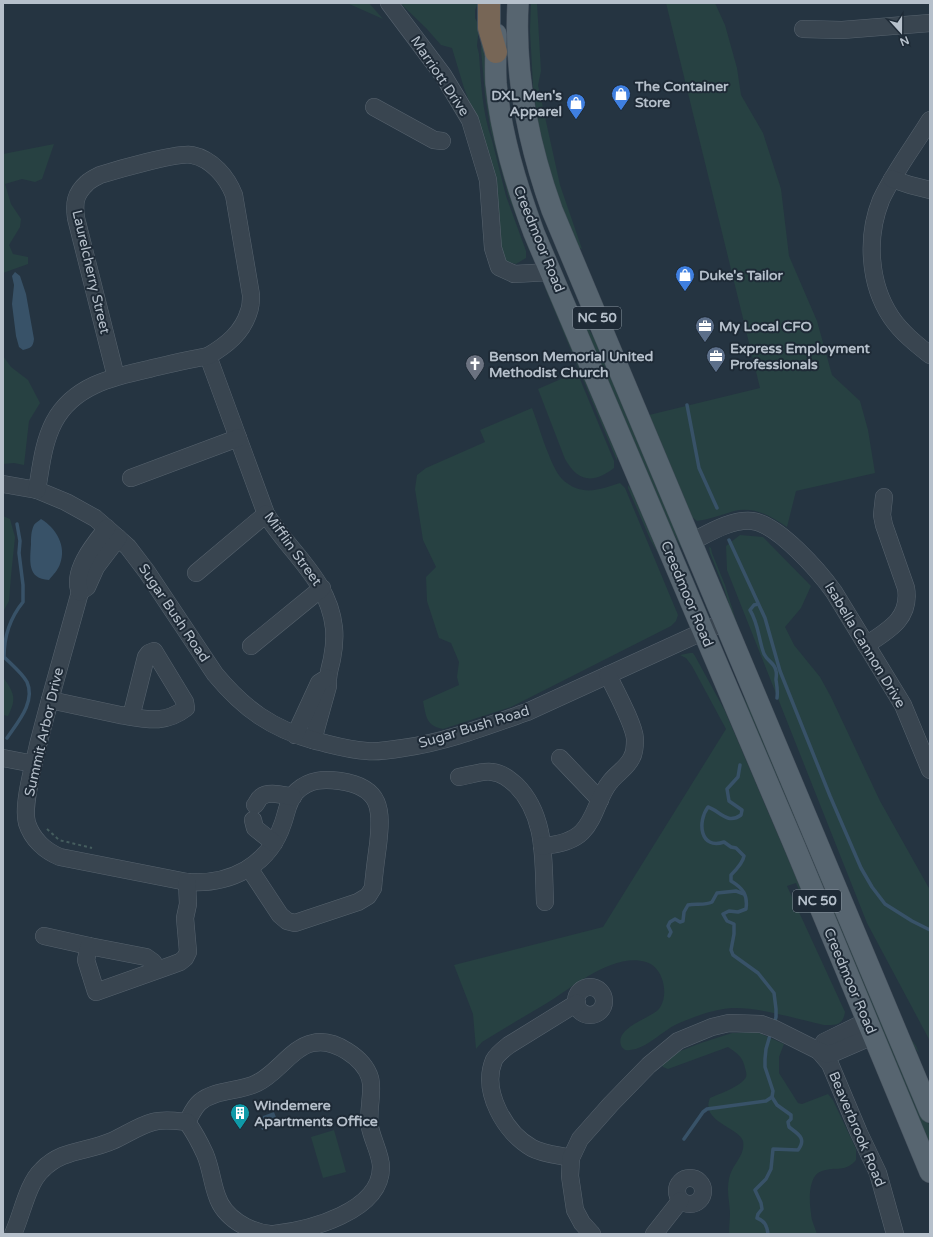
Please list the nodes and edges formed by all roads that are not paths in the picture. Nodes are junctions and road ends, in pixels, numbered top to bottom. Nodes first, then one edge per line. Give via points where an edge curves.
1 (389, 3) edge
2 (489, 3) edge
3 (497, 3) edge
4 (518, 3) edge
5 (930, 23) edge
6 (803, 29) dead end
7 (496, 52) junction
8 (374, 107) dead end
9 (930, 120) edge
10 (442, 141) dead end
11 (892, 179) junction
12 (930, 190) edge
13 (551, 272) junction
14 (930, 355) edge
15 (208, 356) junction
16 (116, 376) junction
17 (238, 438) junction
18 (131, 478) dead end
19 (3, 484) edge
20 (37, 490) junction
21 (884, 497) dead end
22 (266, 514) junction
23 (112, 533) junction
24 (691, 542) junction
25 (196, 573) dead end
26 (322, 588) junction
27 (724, 622) junction
28 (703, 631) junction
29 (866, 645) junction
30 (251, 646) dead end
31 (608, 675) junction
32 (327, 678) junction
33 (50, 700) junction
34 (131, 717) dead end
35 (295, 735) junction
36 (313, 740) junction
37 (3, 758) edge
38 (560, 758) dead end
39 (34, 764) junction
40 (930, 770) edge
41 (459, 777) dead end
42 (293, 797) junction
43 (600, 800) junction
44 (274, 843) junction
45 (542, 846) junction
46 (249, 868) junction
47 (187, 882) junction
48 (545, 902) dead end
49 (44, 936) dead end
50 (89, 946) junction
51 (158, 970) junction
52 (577, 1003) dead end
53 (870, 1028) junction
54 (818, 1051) junction
55 (930, 1112) edge
56 (187, 1122) junction
57 (571, 1158) junction
58 (930, 1172) edge
59 (680, 1201) dead end
60 (309, 1231) edge
61 (13, 1234) edge
62 (270, 1234) edge
63 (274, 1234) edge
64 (592, 1234) edge
65 (654, 1234) edge
66 (895, 1234) edge

1 - 13 street, Marriott Drive via 443,75 470,120 488,180 493,248 499,267 514,274
2 - 7 highway, NC 50 via 489,28
3 - 7 main road, Creedmoor Road / NC 50
4 - 24 main road, Creedmoor Road / NC 50 via 520,86 542,184
5 - 6 street via 842,30
7 - 13 main road, Creedmoor Road / NC 50 via 498,103 508,153 519,193
8 - 10 street via 434,140
9 - 11 street
11 - 12 street
11 - 14 street via 881,200 875,220 872,247 875,275 892,317
13 - 28 main road, Creedmoor Road / NC 50
15 - 16 street, Laurelcherry Street
15 - 16 street, Laurelcherry Street via 234,337 250,310 251,295 237,208 226,180 203,158 190,154 166,157 98,176 88,182 78,194 74,205
15 - 17 street, Mifflin Street
16 - 20 street, Laurelcherry Street via 73,397 61,411 48,436
17 - 18 street
17 - 22 street, Mifflin Street
19 - 20 street, Sugar Bush Road
20 - 23 street, Sugar Bush Road via 95,518
21 - 29 street via 884,525 908,598 898,622
22 - 25 street
22 - 26 street, Mifflin Street via 277,532
23 - 33 street, Summit Arbor Drive via 90,564 87,587 80,592
23 - 35 street, Sugar Bush Road via 128,547 147,572 226,688 262,718
24 - 27 main road, Creedmoor Road / NC 50
24 - 29 street, Isabella Cannon Drive via 737,522 752,521 764,524 792,546 823,577
26 - 30 street
26 - 32 street, Mifflin Street via 331,612 335,636
27 - 28 street, Sugar Bush Road
27 - 55 main road, Creedmoor Road / NC 50
28 - 31 street, Sugar Bush Road
28 - 53 main road, Creedmoor Road / NC 50
29 - 40 street, Isabella Cannon Drive via 903,705
31 - 36 street, Sugar Bush Road via 528,712 428,743 368,751
31 - 43 street via 632,727 635,748 632,758 610,782
32 - 35 street, Mifflin Street via 319,683
32 - 36 street, Mifflin Street via 328,686
33 - 34 street
33 - 39 street, Summit Arbor Drive
35 - 36 street, Sugar Bush Road
37 - 39 street
38 - 43 street
39 - 47 street, Summit Arbor Drive via 27,798 27,823 32,834 50,853
41 - 45 street via 490,771 511,780 536,816
42 - 44 street, Summit Arbor Drive
42 - 44 street via 266,794 261,797 254,813 255,828
42 - 46 street, Summit Arbor Drive via 296,791 307,783 321,780 352,783 366,789 376,800 381,822 372,888 368,896 358,902 295,923 280,915
43 - 45 street via 582,832 572,839
44 - 46 street, Summit Arbor Drive via 260,860
45 - 48 street
46 - 47 street, Summit Arbor Drive via 221,881
47 - 51 street via 188,904 185,918 188,952 180,962
49 - 50 street
50 - 51 street via 146,957
50 - 51 street via 86,960 96,992
52 - 57 street via 499,1053 494,1060 491,1080 496,1107 513,1132 532,1148
53 - 54 street via 824,1042
53 - 58 main road, Creedmoor Road / NC 50
54 - 57 street via 761,1024 729,1023 678,1040 648,1064 580,1139
54 - 66 street, Beaverbrook Road via 830,1064 878,1173
56 - 60 street via 200,1102 210,1096 257,1083 300,1049 313,1043 328,1042 352,1054 370,1077 370,1126 381,1166 380,1178 371,1194 362,1203
56 - 61 street via 155,1121 111,1141 66,1154 52,1161 41,1170 33,1182
56 - 62 street via 205,1155 217,1198 225,1210 245,1227
57 - 64 street via 570,1176 575,1210 582,1224
59 - 65 street
60 - 63 street

